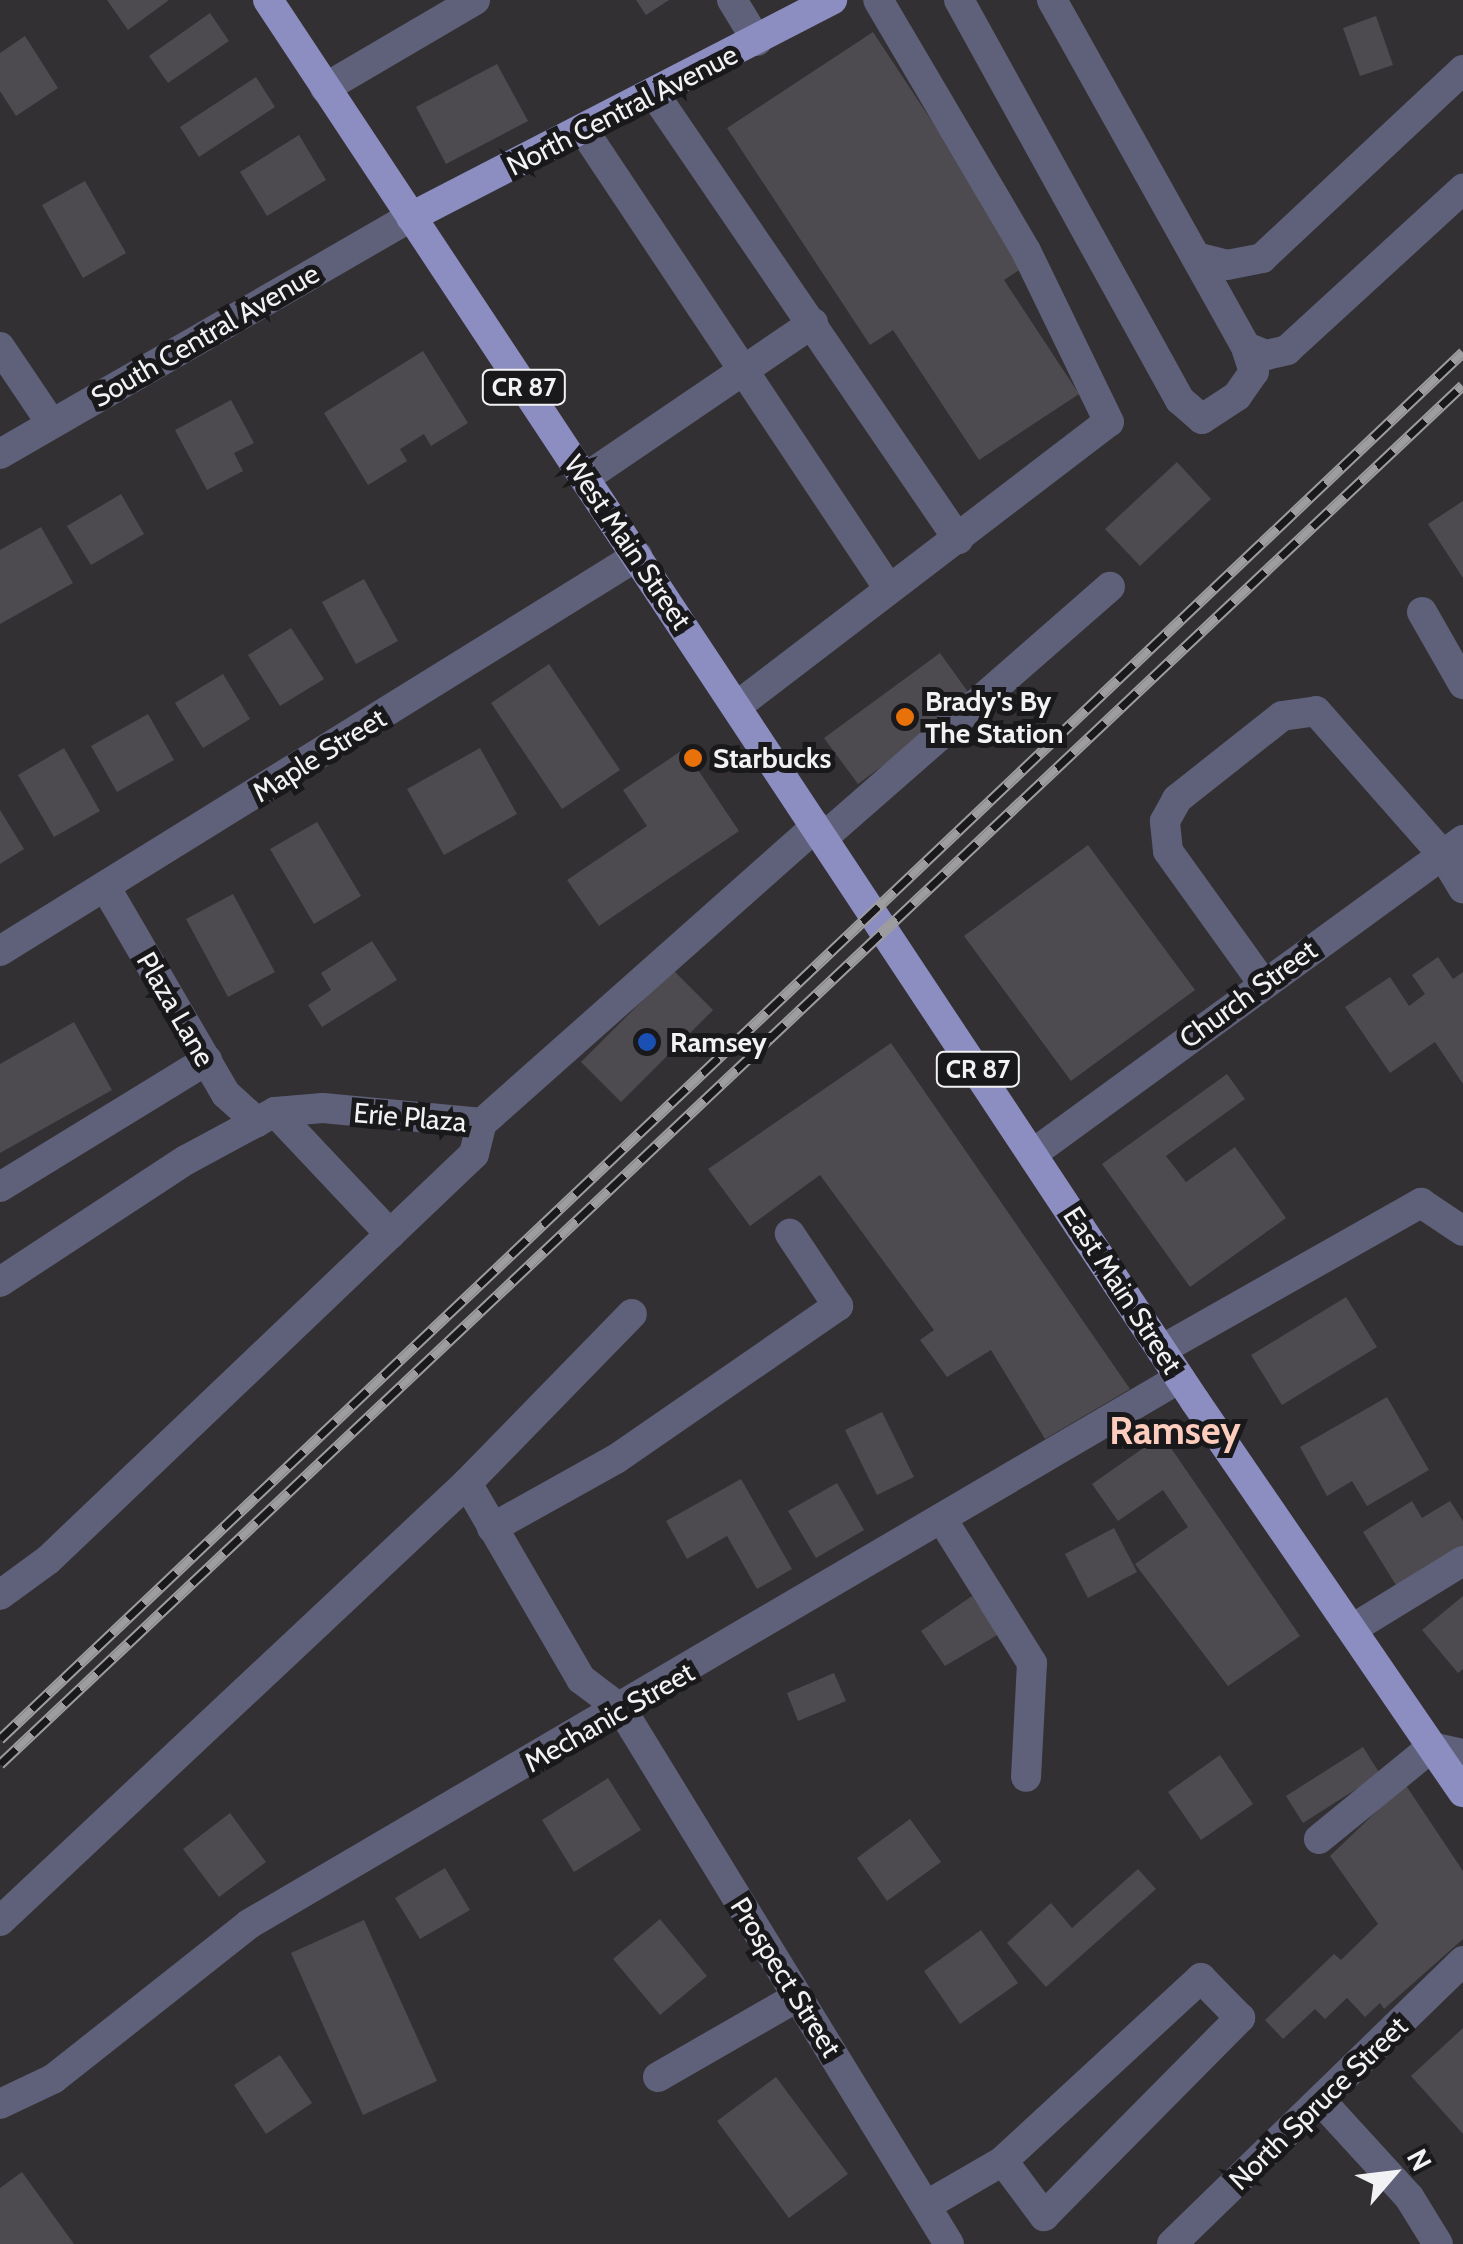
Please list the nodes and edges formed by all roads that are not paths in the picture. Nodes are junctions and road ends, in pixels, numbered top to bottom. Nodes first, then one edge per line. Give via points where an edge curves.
1 (268, 0) edge
2 (475, 0) edge
3 (732, 0) edge
4 (832, 0) edge
5 (878, 0) edge
6 (958, 0) edge
7 (1052, 0) edge
8 (757, 41) junction
9 (1463, 70) edge
10 (325, 88) junction
11 (655, 95) junction
12 (584, 131) junction
13 (1463, 190) edge
14 (411, 217) junction
15 (1196, 258) junction
16 (813, 323) junction
17 (0, 347) edge
18 (1246, 347) junction
19 (745, 370) junction
20 (51, 424) junction
21 (0, 454) edge
22 (585, 478) junction
23 (958, 539) junction
24 (637, 556) junction
25 (888, 586) junction
26 (1110, 588) dead end
27 (1422, 612) dead end
28 (1463, 684) edge
29 (737, 706) junction
30 (820, 832) junction
31 (1453, 848) edge
32 (106, 888) junction
33 (1463, 888) edge
34 (0, 950) edge
35 (1262, 982) junction
36 (921, 984) joint
37 (206, 1060) junction
38 (266, 1117) junction
39 (482, 1123) junction
40 (1035, 1152) junction
41 (0, 1187) edge
42 (1463, 1231) edge
43 (390, 1234) junction
44 (790, 1234) dead end
45 (0, 1282) edge
46 (632, 1314) dead end
47 (1162, 1350) junction
48 (1180, 1378) junction
49 (467, 1484) junction
50 (942, 1519) junction
51 (492, 1528) junction
52 (1463, 1561) edge
53 (0, 1595) edge
54 (1352, 1629) junction
55 (622, 1710) junction
56 (1432, 1747) junction
57 (1463, 1754) edge
58 (1026, 1778) dead end
59 (1463, 1792) edge
60 (1318, 1839) dead end
61 (0, 1921) edge
62 (1463, 1960) edge
63 (797, 1997) junction
64 (658, 2077) dead end
65 (1321, 2100) junction
66 (0, 2104) edge
67 (1002, 2162) junction
68 (927, 2205) junction
69 (949, 2244) edge
70 (1172, 2244) edge
71 (1438, 2244) edge

1 - 10 main road, West Main Street / CR 87
2 - 10 street
3 - 8 street
4 - 8 main road, North Central Avenue
5 - 23 street via 1026,252 1109,422
6 - 18 street via 1180,400 1202,418 1238,396 1254,372
7 - 15 street
8 - 11 main road, North Central Avenue
9 - 15 street via 1262,258 1226,265
10 - 14 main road, West Main Street / CR 87
11 - 12 main road, North Central Avenue
11 - 16 street
12 - 14 main road, North Central Avenue
12 - 19 street
13 - 18 street via 1287,350 1266,356
14 - 20 street, South Central Avenue
14 - 22 main road, West Main Street / CR 87
15 - 18 street
16 - 19 street
16 - 23 street
17 - 20 street
19 - 22 street
19 - 25 street
20 - 21 street, South Central Avenue
22 - 24 main road, West Main Street / CR 87
23 - 25 street
24 - 29 main road, West Main Street / CR 87
24 - 32 street, Maple Street
25 - 29 street
26 - 30 street, Erie Plaza
27 - 28 street
29 - 30 main road, West Main Street / CR 87
30 - 36 main road, West Main Street / CR 87
30 - 39 street, Erie Plaza
31 - 33 street
31 - 35 street, Church Street
31 - 35 street via 1316,711 1282,716 1177,799 1165,822 1168,850
32 - 34 street, Maple Street
32 - 37 street, Plaza Lane
35 - 40 street, Church Street
36 - 40 main road, East Main Street / CR 87
37 - 38 street, Plaza Lane via 226,1094
37 - 41 street
38 - 39 street, Erie Plaza via 323,1108
38 - 43 street, Plaza Lane
38 - 45 street, Erie Plaza via 168,1171
39 - 43 street via 474,1154
40 - 47 main road, East Main Street / CR 87
42 - 47 street via 1421,1203
43 - 53 street via 48,1560
44 - 51 street via 838,1306 616,1459
46 - 49 street
47 - 48 main road, East Main Street / CR 87
48 - 50 street, Mechanic Street
48 - 54 main road, East Main Street / CR 87
49 - 51 street
49 - 61 street
50 - 55 street, Mechanic Street
50 - 58 street via 1032,1663
51 - 55 street via 581,1679
52 - 54 street
54 - 56 main road, East Main Street / CR 87
55 - 63 street, Prospect Street
55 - 66 street, Mechanic Street via 249,1924 53,2078
56 - 57 street
56 - 59 main road, East Main Street / CR 87
56 - 60 street
62 - 65 street, North Spruce Street
63 - 64 street
63 - 68 street, Prospect Street
65 - 70 street, North Spruce Street
65 - 71 street via 1409,2196
67 - 67 street via 1044,2216 1240,2018 1201,1978
67 - 68 street
68 - 69 street, Prospect Street

